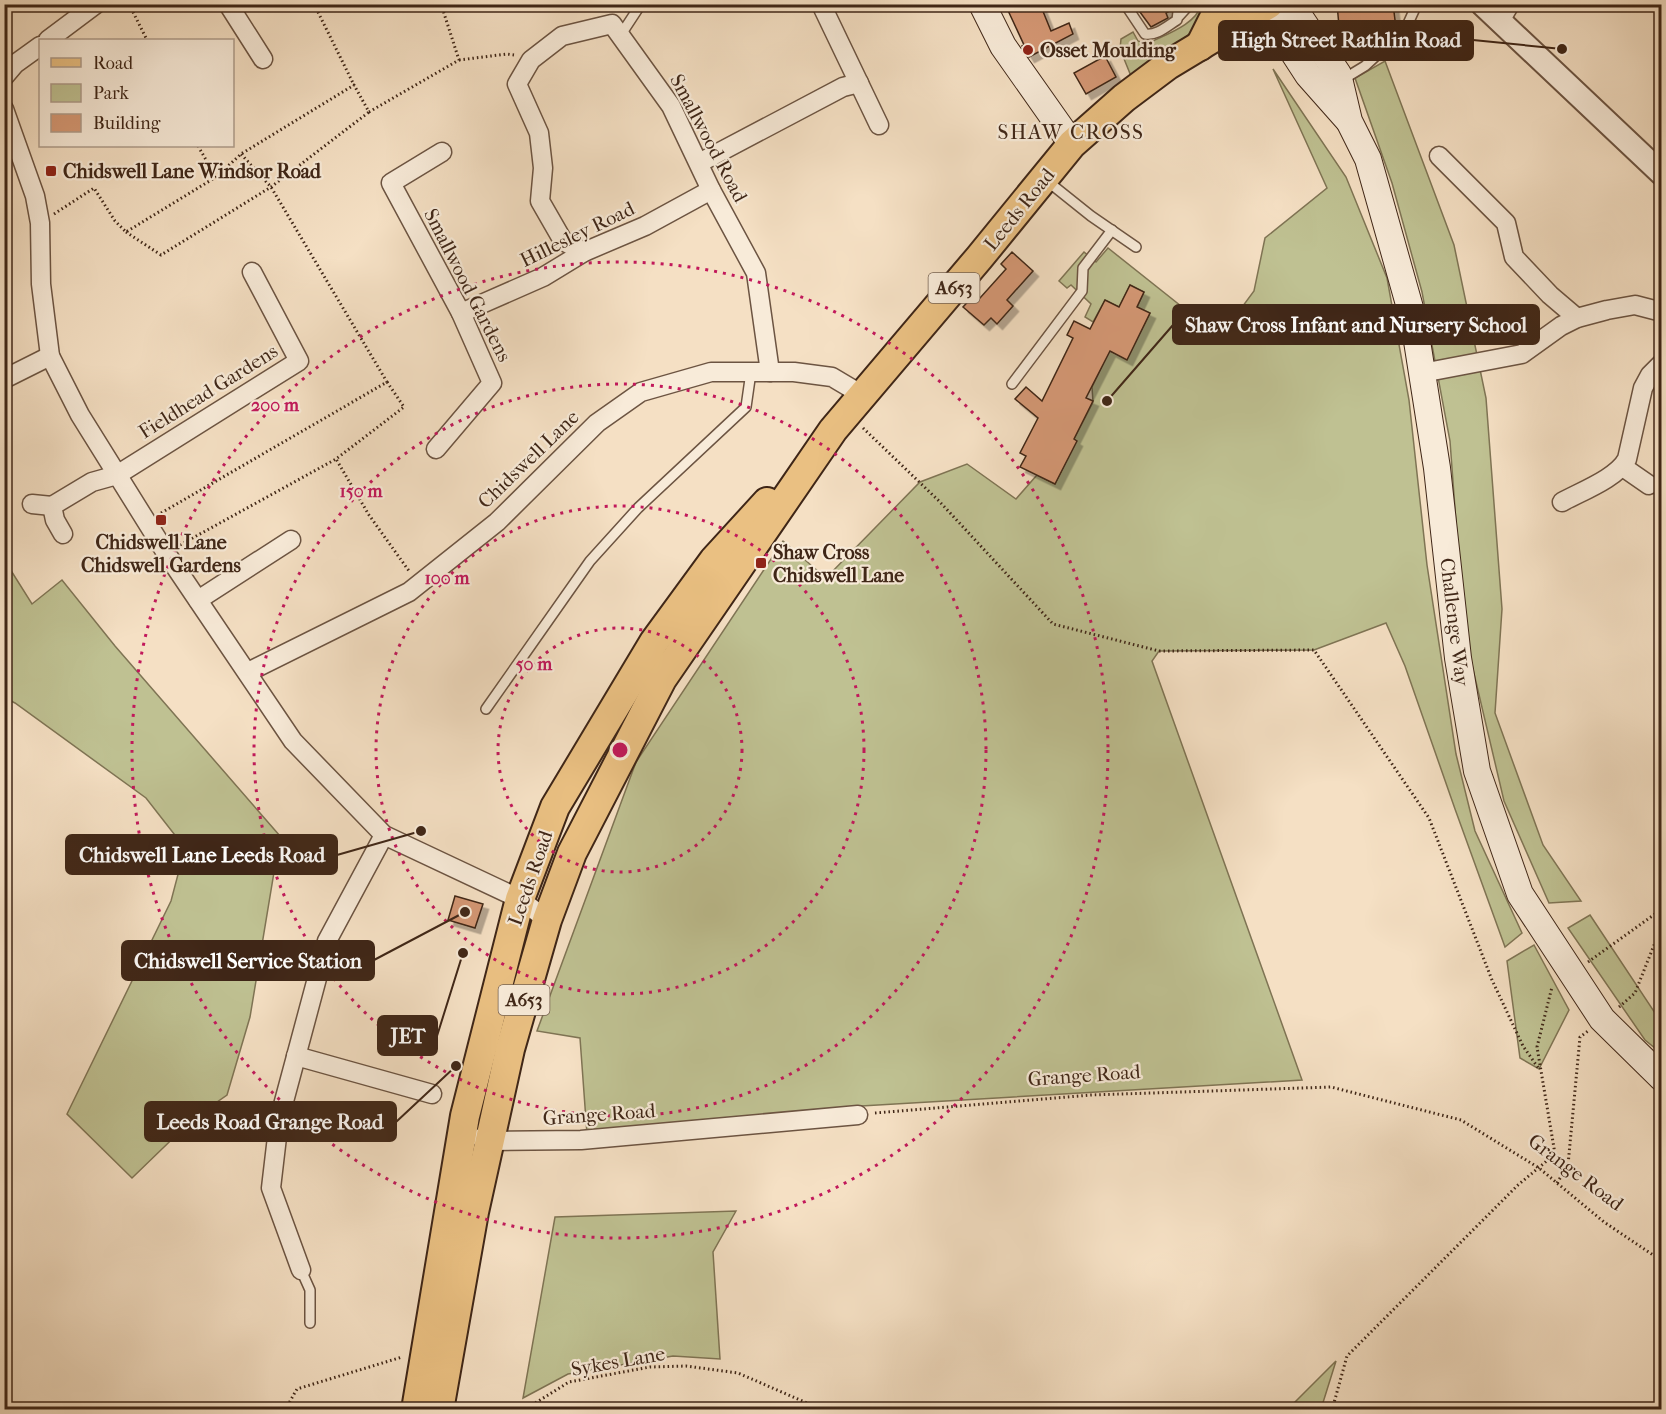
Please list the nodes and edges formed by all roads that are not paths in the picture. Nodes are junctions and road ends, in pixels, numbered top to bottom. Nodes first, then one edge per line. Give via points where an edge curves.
1 (96, 4) edge
2 (228, 4) edge
3 (641, 4) edge
4 (821, 4) edge
5 (982, 4) edge
6 (1125, 4) edge
7 (1179, 4) edge
8 (1190, 4) edge
9 (1221, 4) edge
10 (1417, 4) edge
11 (1482, 4) edge
12 (1272, 5) edge
13 (1505, 13) edge
14 (1179, 16) junction
15 (620, 36) junction
16 (56, 38) edge
17 (1200, 46) junction
18 (39, 47) edge
19 (263, 59) dead end
20 (5, 76) edge
21 (1340, 81) junction
22 (859, 83) junction
23 (1046, 108) junction
24 (5, 113) edge
25 (1349, 121) junction
26 (879, 125) dead end
27 (1072, 144) junction
28 (442, 152) dead end
29 (1439, 156) dead end
30 (699, 163) junction
31 (1662, 174) edge
32 (1044, 178) junction
33 (711, 190) junction
34 (1112, 230) junction
35 (1136, 248) dead end
36 (584, 252) junction
37 (252, 272) dead end
38 (1662, 312) edge
39 (461, 313) junction
40 (1577, 318) junction
41 (50, 356) junction
42 (1662, 363) edge
43 (751, 372) junction
44 (770, 372) junction
45 (1422, 373) junction
46 (4, 380) edge
47 (1012, 384) dead end
48 (848, 413) junction
49 (436, 449) dead end
50 (1623, 467) junction
51 (117, 475) junction
52 (1649, 485) dead end
53 (1562, 501) dead end
54 (32, 504) dead end
55 (52, 506) junction
56 (63, 534) dead end
57 (291, 540) dead end
58 (198, 600) junction
59 (248, 672) junction
60 (486, 709) dead end
61 (384, 835) junction
62 (520, 899) junction
63 (547, 920) junction
64 (296, 1056) junction
65 (1662, 1078) edge
66 (432, 1094) dead end
67 (858, 1115) road end
68 (462, 1132) junction
69 (491, 1141) junction
70 (301, 1270) joint
71 (310, 1323) dead end
72 (416, 1410) edge
73 (440, 1410) edge

1 - 16 street
2 - 19 street
3 - 15 lane
4 - 22 street
5 - 23 main road via 1003,46
6 - 14 lane via 1149,35
7 - 14 lane
8 - 14 lane
9 - 17 main road
10 - 21 lane via 1406,28 1365,66
11 - 13 street
12 - 17 main road, Leeds Road / A653
12 - 21 main road, Challenge Way via 1338,74
12 - 25 main road, Challenge Way via 1308,75
13 - 31 street
15 - 30 street, Smallwood Road via 671,106
15 - 36 street via 612,24 562,36 531,60 517,84 539,133 543,168 540,201 563,241
17 - 27 main road, Leeds Road / A653 via 1124,98
18 - 20 street
21 - 25 main road, Challenge Way
22 - 26 street
22 - 30 street via 843,87
23 - 27 main road
23 - 32 main road via 1051,147
24 - 41 street via 32,187 40,224 41,284
25 - 45 main road, Challenge Way via 1368,159 1414,322
27 - 32 main road, Leeds Road / A653
28 - 39 street, Smallwood Gardens via 391,183
29 - 40 street via 1506,223 1514,257
30 - 33 street, Smallwood Road
32 - 34 lane
32 - 48 main road, Leeds Road / A653
33 - 36 street, Hillesley Road via 645,226
33 - 44 street, Smallwood Road via 756,273
34 - 35 lane
34 - 47 lane via 1083,268 1082,291
36 - 39 street, Hillesley Road via 543,277
37 - 51 street, Fieldhead Gardens via 299,361
38 - 40 street via 1635,305
39 - 49 street, Smallwood Gardens via 492,383
40 - 45 street via 1522,354
41 - 46 street
41 - 51 street
42 - 50 street via 1643,388
43 - 44 street, Chidswell Lane
43 - 59 street, Chidswell Lane via 711,372 641,392 597,423 497,522 409,592
43 - 60 lane via 746,406 638,508 590,561
44 - 48 street, Chidswell Lane via 832,377
45 - 65 main road, Challenge Way via 1458,658 1477,771 1520,894 1602,1019
48 - 62 main road, Leeds Road / A653 via 714,560 654,642 555,807
48 - 63 main road, Leeds Road / A653 via 662,679 572,853
50 - 52 street
50 - 53 street
51 - 55 street via 92,482
51 - 58 street
54 - 55 street
55 - 56 street
57 - 58 street
58 - 59 street
59 - 61 street via 293,741
61 - 62 street
61 - 64 street via 327,941
62 - 63 street
62 - 68 main road, Leeds Road / A653
63 - 69 main road, Leeds Road / A653 via 510,1048
64 - 66 street
64 - 70 street via 279,1120 271,1188
67 - 69 street, Grange Road via 581,1140
68 - 69 street, Grange Road
68 - 72 main road, Leeds Road / A653
69 - 73 main road, Leeds Road / A653 via 474,1212
70 - 71 lane via 310,1290

